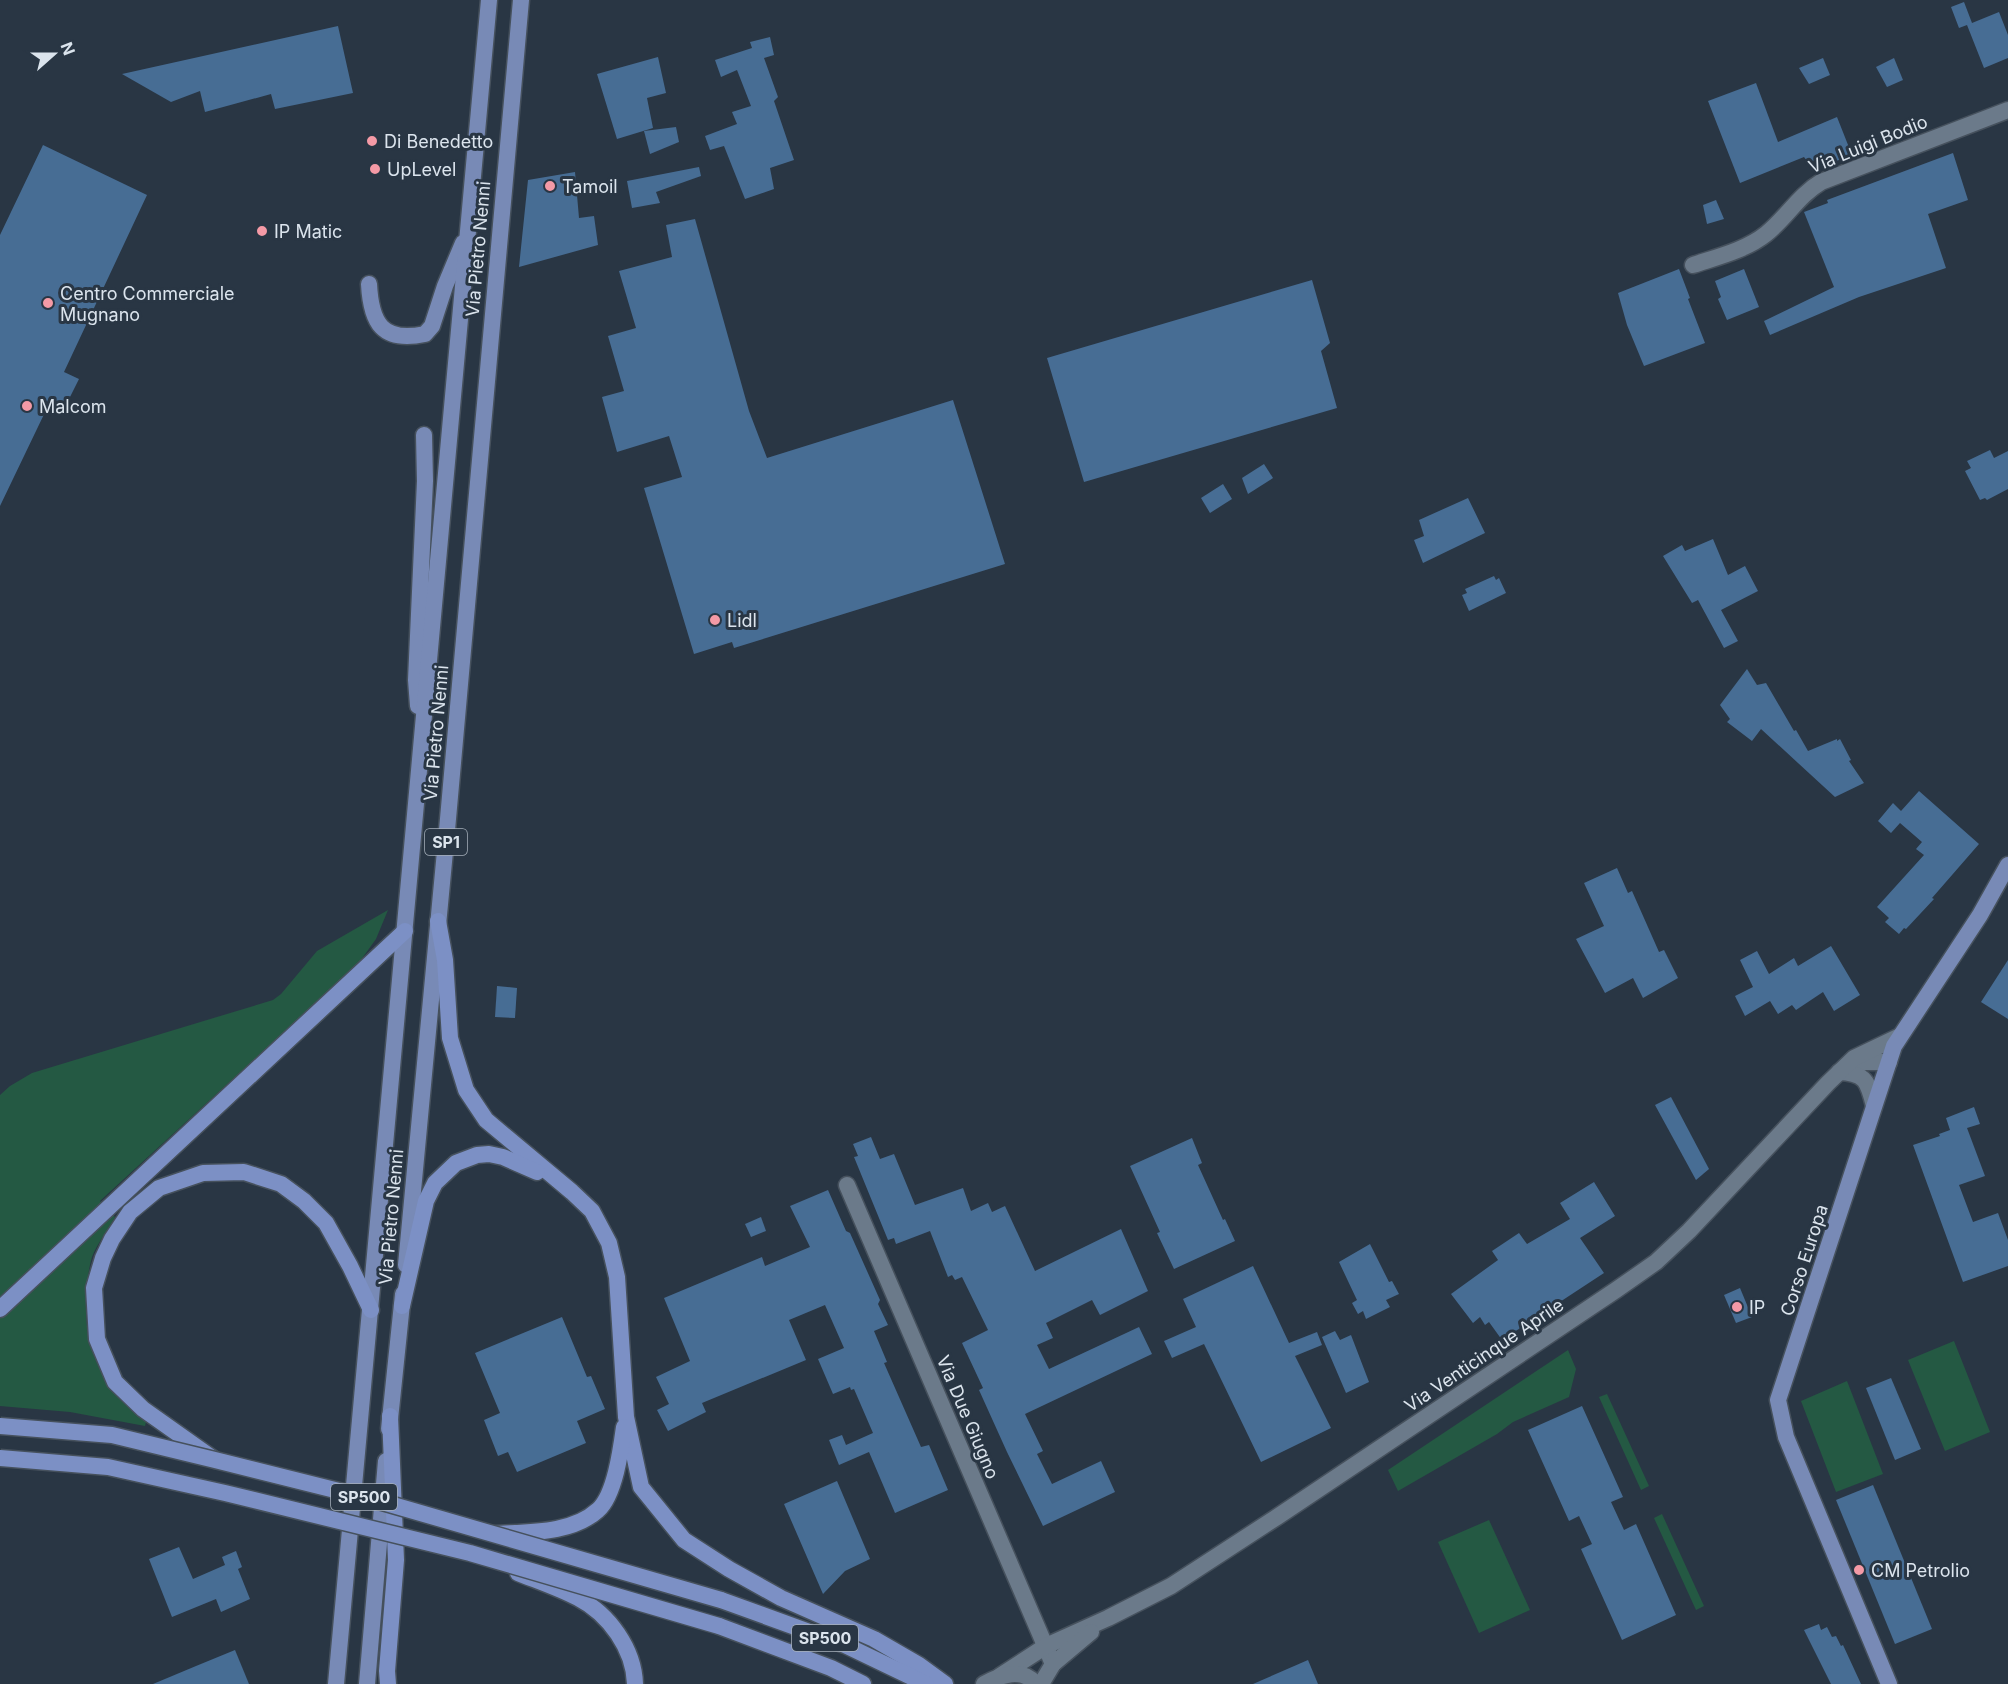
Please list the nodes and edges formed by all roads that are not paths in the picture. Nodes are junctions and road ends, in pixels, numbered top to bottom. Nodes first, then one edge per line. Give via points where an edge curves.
1 (489, 0) edge
2 (520, 0) edge
3 (2008, 110) edge
4 (468, 234) junction
5 (1693, 265) dead end
6 (369, 284) dead end
7 (424, 435) dead end
8 (422, 744) junction
9 (2008, 865) edge
10 (438, 921) junction
11 (405, 931) junction
12 (1898, 1037) junction
13 (1867, 1051) junction
14 (1889, 1062) junction
15 (1839, 1072) junction
16 (1874, 1106) junction
17 (847, 1185) dead end
18 (572, 1192) junction
19 (402, 1306) junction
20 (0, 1309) edge
21 (371, 1310) junction
22 (390, 1416) junction
23 (626, 1417) junction
24 (0, 1426) edge
25 (0, 1458) edge
26 (215, 1460) junction
27 (495, 1534) junction
28 (470, 1553) junction
29 (1108, 1618) junction
30 (1046, 1646) junction
31 (1053, 1664) junction
32 (1000, 1676) junction
33 (336, 1684) edge
34 (367, 1684) edge
35 (388, 1684) edge
36 (635, 1684) edge
37 (864, 1684) edge
38 (926, 1684) edge
39 (945, 1684) edge
40 (984, 1684) edge
41 (1036, 1684) edge
42 (1041, 1684) edge
43 (1889, 1684) edge

1 - 4 main road, Via Pietro Nenni / SP1
2 - 10 main road, Via Pietro Nenni / SP1
3 - 5 street, Via Luigi Bodio via 1821,182 1755,242
4 - 6 main road via 456,256 432,326 425,334 406,336 388,332 374,316
4 - 8 main road, Via Pietro Nenni / SP1
7 - 8 main road via 416,680
8 - 11 main road, Via Pietro Nenni / SP1
9 - 12 main road, Corso Europa via 1980,915
10 - 18 highway via 450,1038 466,1090 486,1119
10 - 19 main road, Via Pietro Nenni / SP1
11 - 20 highway
11 - 21 main road, Via Pietro Nenni / SP1
12 - 13 street, Via Venticinque Aprile
12 - 14 main road, Corso Europa
13 - 14 street
13 - 15 street, Via Venticinque Aprile
14 - 15 street, Via Venticinque Aprile via 1858,1063
14 - 16 main road, Corso Europa
15 - 16 street via 1863,1078
15 - 29 street, Via Venticinque Aprile via 1656,1262 1171,1586
16 - 43 main road, Corso Europa via 1778,1400 1786,1437
17 - 30 street, Via Due Giugno
18 - 19 highway via 503,1157 477,1155 456,1163 435,1183 426,1201
18 - 23 highway via 592,1211 609,1243 616,1277
19 - 22 main road, Via Pietro Nenni / SP1
21 - 26 highway via 326,1223 281,1185 244,1172 202,1173 159,1188 130,1212 112,1239 94,1288 97,1339 115,1382 143,1409
21 - 33 main road, Via Pietro Nenni / SP1
22 - 34 main road, Via Pietro Nenni / SP1
22 - 35 highway via 396,1560
23 - 27 highway via 620,1457 599,1510 573,1525
23 - 39 highway via 641,1487 684,1540 781,1598 873,1639
24 - 26 highway, SP500, bridge via 112,1436
25 - 28 highway, SP500, bridge via 108,1467
26 - 27 highway, SP500, bridge via 379,1500
27 - 38 highway, SP500, bridge via 721,1600 845,1645
28 - 36 highway, bridge via 578,1598 598,1611 628,1650
28 - 37 highway, SP500, bridge via 719,1626
29 - 30 street, Via Venticinque Aprile
29 - 31 street, Via Venticinque Aprile
30 - 31 street, Via Due Giugno
30 - 32 street, Via Venticinque Aprile
31 - 42 street, Via Venticinque Aprile
32 - 40 street, Via Venticinque Aprile
32 - 41 street via 1020,1674

